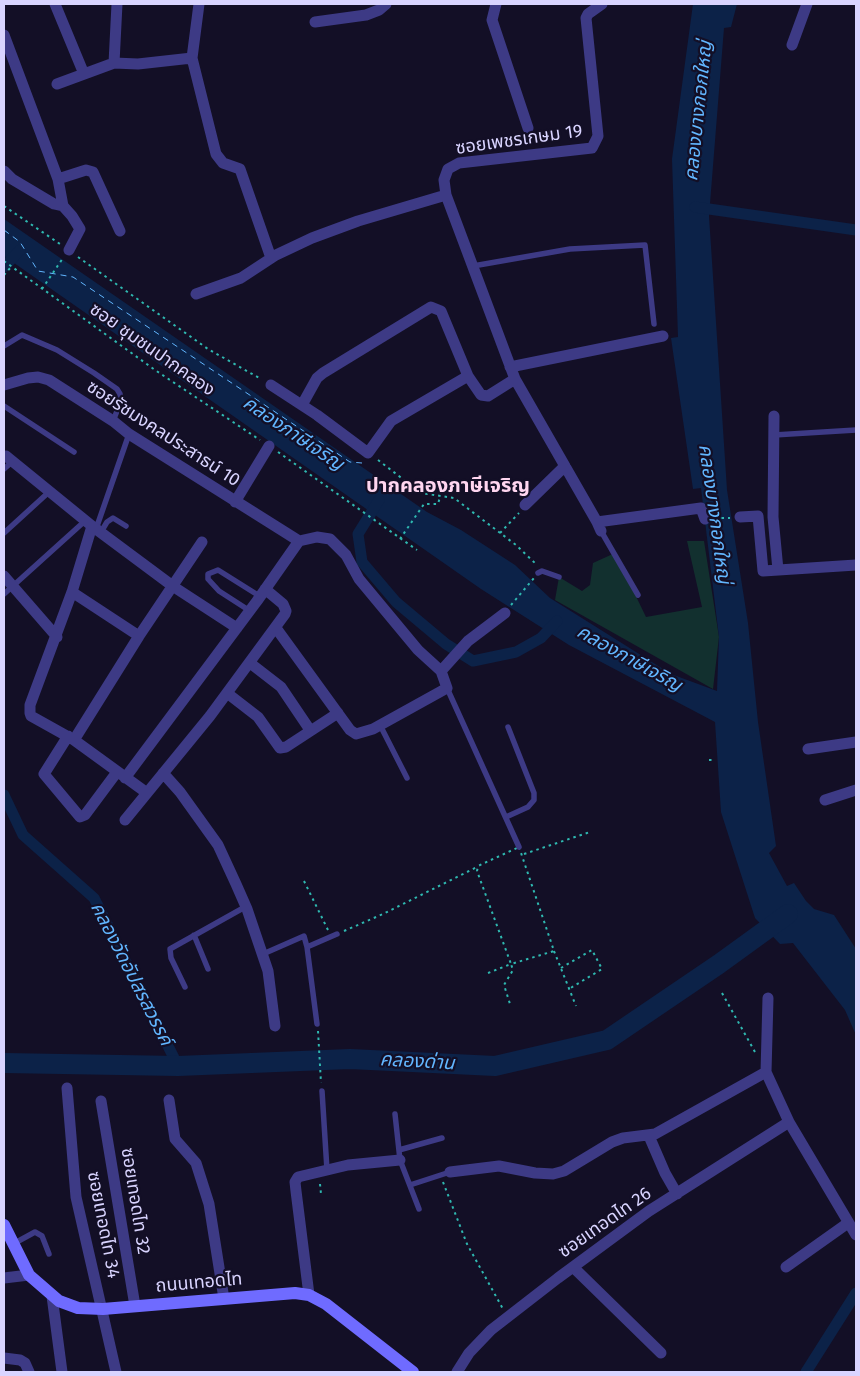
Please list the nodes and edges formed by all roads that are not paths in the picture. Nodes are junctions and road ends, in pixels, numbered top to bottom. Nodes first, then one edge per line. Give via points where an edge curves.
1 (55, 4) edge
2 (117, 4) edge
3 (199, 4) edge
4 (386, 4) edge
5 (496, 4) edge
6 (602, 4) edge
7 (807, 4) edge
8 (315, 22) dead end
9 (4, 36) edge
10 (792, 45) dead end
11 (192, 58) junction
12 (114, 62) junction
13 (84, 74) junction
14 (57, 84) dead end
15 (528, 128) dead end
16 (4, 171) edge
17 (58, 180) junction
18 (446, 195) junction
19 (63, 206) junction
20 (120, 231) dead end
21 (69, 250) road end
22 (271, 258) junction
23 (473, 266) junction
24 (196, 294) dead end
25 (654, 324) dead end
26 (663, 336) dead end
27 (4, 346) edge
28 (510, 367) junction
29 (468, 376) junction
30 (515, 379) junction
31 (4, 385) edge
32 (271, 385) road end
33 (302, 405) junction
34 (4, 406) edge
35 (774, 416) dead end
36 (113, 421) junction
37 (856, 430) edge
38 (129, 434) junction
39 (774, 435) junction
40 (269, 446) road end
41 (74, 452) dead end
42 (10, 459) joint
43 (565, 466) junction
44 (4, 469) edge
45 (50, 491) junction
46 (235, 502) junction
47 (525, 506) road end
48 (758, 516) junction
49 (773, 516) junction
50 (740, 517) road end
51 (705, 519) road end
52 (126, 526) dead end
53 (599, 526) junction
54 (94, 527) junction
55 (4, 533) edge
56 (299, 541) junction
57 (202, 542) dead end
58 (856, 566) edge
59 (778, 570) junction
60 (540, 572) road end
61 (4, 576) edge
62 (559, 577) dead end
63 (174, 586) junction
64 (8, 590) edge
65 (72, 592) junction
66 (263, 593) junction
67 (638, 595) dead end
68 (250, 611) junction
69 (505, 613) road end
70 (237, 628) junction
71 (276, 628) junction
72 (139, 636) junction
73 (57, 637) junction
74 (250, 663) junction
75 (445, 667) junction
76 (447, 688) junction
77 (227, 693) junction
78 (338, 713) junction
79 (380, 725) junction
80 (508, 726) dead end
81 (310, 730) junction
82 (71, 738) junction
83 (856, 742) edge
84 (808, 750) dead end
85 (163, 773) junction
86 (121, 775) junction
87 (407, 778) dead end
88 (856, 790) edge
89 (147, 793) junction
90 (826, 800) dead end
91 (506, 818) junction
92 (125, 820) dead end
93 (518, 847) road end
94 (246, 906) junction
95 (337, 934) road end
96 (194, 935) junction
97 (307, 947) junction
98 (263, 954) junction
99 (208, 969) dead end
100 (185, 987) dead end
101 (768, 998) dead end
102 (317, 1024) dead end
103 (275, 1026) dead end
104 (766, 1072) junction
105 (67, 1088) dead end
106 (322, 1091) dead end
107 (169, 1100) dead end
108 (101, 1101) dead end
109 (395, 1114) dead end
110 (790, 1122) junction
111 (649, 1136) junction
112 (442, 1138) dead end
113 (400, 1155) junction
114 (327, 1170) junction
115 (445, 1173) joint
116 (410, 1185) junction
117 (677, 1194) junction
118 (418, 1209) dead end
119 (848, 1223) junction
120 (4, 1225) edge
121 (856, 1235) edge
122 (13, 1244) junction
123 (49, 1254) dead end
124 (572, 1267) junction
125 (786, 1268) dead end
126 (29, 1275) junction
127 (4, 1278) edge
128 (309, 1295) junction
129 (52, 1296) junction
130 (224, 1299) junction
131 (135, 1306) junction
132 (103, 1309) junction
133 (661, 1353) dead end
134 (4, 1358) edge
135 (28, 1372) edge
136 (62, 1372) edge
137 (116, 1372) edge
138 (413, 1372) edge
139 (456, 1372) edge

1 - 13 street
2 - 12 street
3 - 11 street
4 - 8 street via 366,15
5 - 15 street via 492,20
6 - 18 street, ซอยเพชรเกษม 19 via 586,18 598,136 592,148 459,163 448,168 444,180
7 - 10 street
9 - 17 street
11 - 12 street via 138,64
11 - 22 street via 216,154 223,163 240,169
12 - 13 street
13 - 14 street
16 - 19 street via 54,204
17 - 19 street
17 - 20 street via 86,170 93,172
18 - 22 street via 358,221
18 - 23 street
19 - 21 street via 80,229
22 - 24 street via 241,278
23 - 25 lane via 570,249 645,245
23 - 28 street
26 - 28 street
27 - 36 lane via 22,334 57,350 94,373 120,394 121,401
28 - 30 street
29 - 30 street via 484,397
29 - 33 street via 391,421 368,453
29 - 33 street via 441,312 431,307 323,373
30 - 43 street
31 - 36 street, ซอยรัชมงคลประสาธน์ 10 via 28,378 49,380
32 - 33 street
34 - 41 lane
35 - 39 street
36 - 38 street, ซอยรัชมงคลประสาธน์ 10
37 - 39 lane
38 - 46 street, ซอยรัชมงคลประสาธน์ 10
38 - 54 lane
39 - 49 street
40 - 46 street
42 - 44 lane
42 - 45 street
43 - 47 street
43 - 53 street
45 - 54 street
45 - 55 lane
46 - 56 street, ซอยรัชมงคลประสาธน์ 10
48 - 49 street
48 - 50 street
48 - 59 street via 763,571
49 - 59 street
51 - 53 street via 701,508
52 - 54 lane via 113,518
53 - 67 lane
54 - 63 street
54 - 64 lane
54 - 65 street
56 - 66 street
56 - 75 street via 317,537 330,539 346,555 359,579 412,643
57 - 63 street
58 - 59 street
60 - 62 lane
61 - 64 street
63 - 70 street
63 - 72 street
64 - 73 street
65 - 72 street
65 - 73 street
66 - 68 street
66 - 68 lane via 218,570 208,574 208,579 219,591
66 - 71 street via 285,608
68 - 70 street
69 - 75 street via 468,641
70 - 86 street
71 - 74 street
71 - 78 street
72 - 82 street
73 - 82 street via 30,705 30,713
74 - 77 street
74 - 81 street via 281,687
75 - 76 street
76 - 79 street
76 - 91 lane
77 - 81 street via 258,717 280,748
77 - 85 street
78 - 79 street via 356,734
78 - 81 street
79 - 87 lane
80 - 91 lane via 534,800 528,808
82 - 86 street
82 - 86 street via 44,774 80,817
83 - 84 street
85 - 89 street
85 - 94 street via 218,845
86 - 89 street
88 - 90 street
89 - 92 street
91 - 93 lane
94 - 96 lane
94 - 98 street
95 - 97 lane
96 - 99 lane
96 - 100 lane via 168,952
97 - 98 lane via 304,936
97 - 102 lane
98 - 103 street via 272,992
101 - 104 street
104 - 110 street
104 - 111 street
105 - 132 street, ซอยเทอดไท 34 via 76,1197
106 - 114 lane
107 - 130 street via 175,1139 196,1163 209,1204
108 - 131 street, ซอยเทอดไท 32
109 - 113 lane
110 - 117 street, ซอยเทอดไท 26
110 - 119 street
111 - 115 street via 612,1142 577,1165 553,1174 499,1166
111 - 117 street
112 - 113 lane
113 - 114 street
113 - 116 lane
114 - 128 street via 301,1176 295,1182
115 - 116 lane
116 - 118 lane
117 - 124 street, ซอยเทอดไท 26
119 - 121 street
119 - 125 street
120 - 122 main road, ถนนเทอดไท
122 - 123 lane via 35,1232 42,1236
122 - 126 main road, ถนนเทอดไท
124 - 133 street
124 - 139 street, ซอยเทอดไท 26 via 507,1317 469,1353
126 - 127 street
126 - 129 main road, ถนนเทอดไท
128 - 130 main road, ถนนเทอดไท via 295,1293
128 - 138 main road, ถนนเทอดไท via 326,1304
129 - 132 main road, ถนนเทอดไท via 78,1308
129 - 136 street
130 - 131 main road, ถนนเทอดไท
131 - 132 main road, ถนนเทอดไท
132 - 137 street, ซอยเทอดไท 34
134 - 135 street via 20,1360

